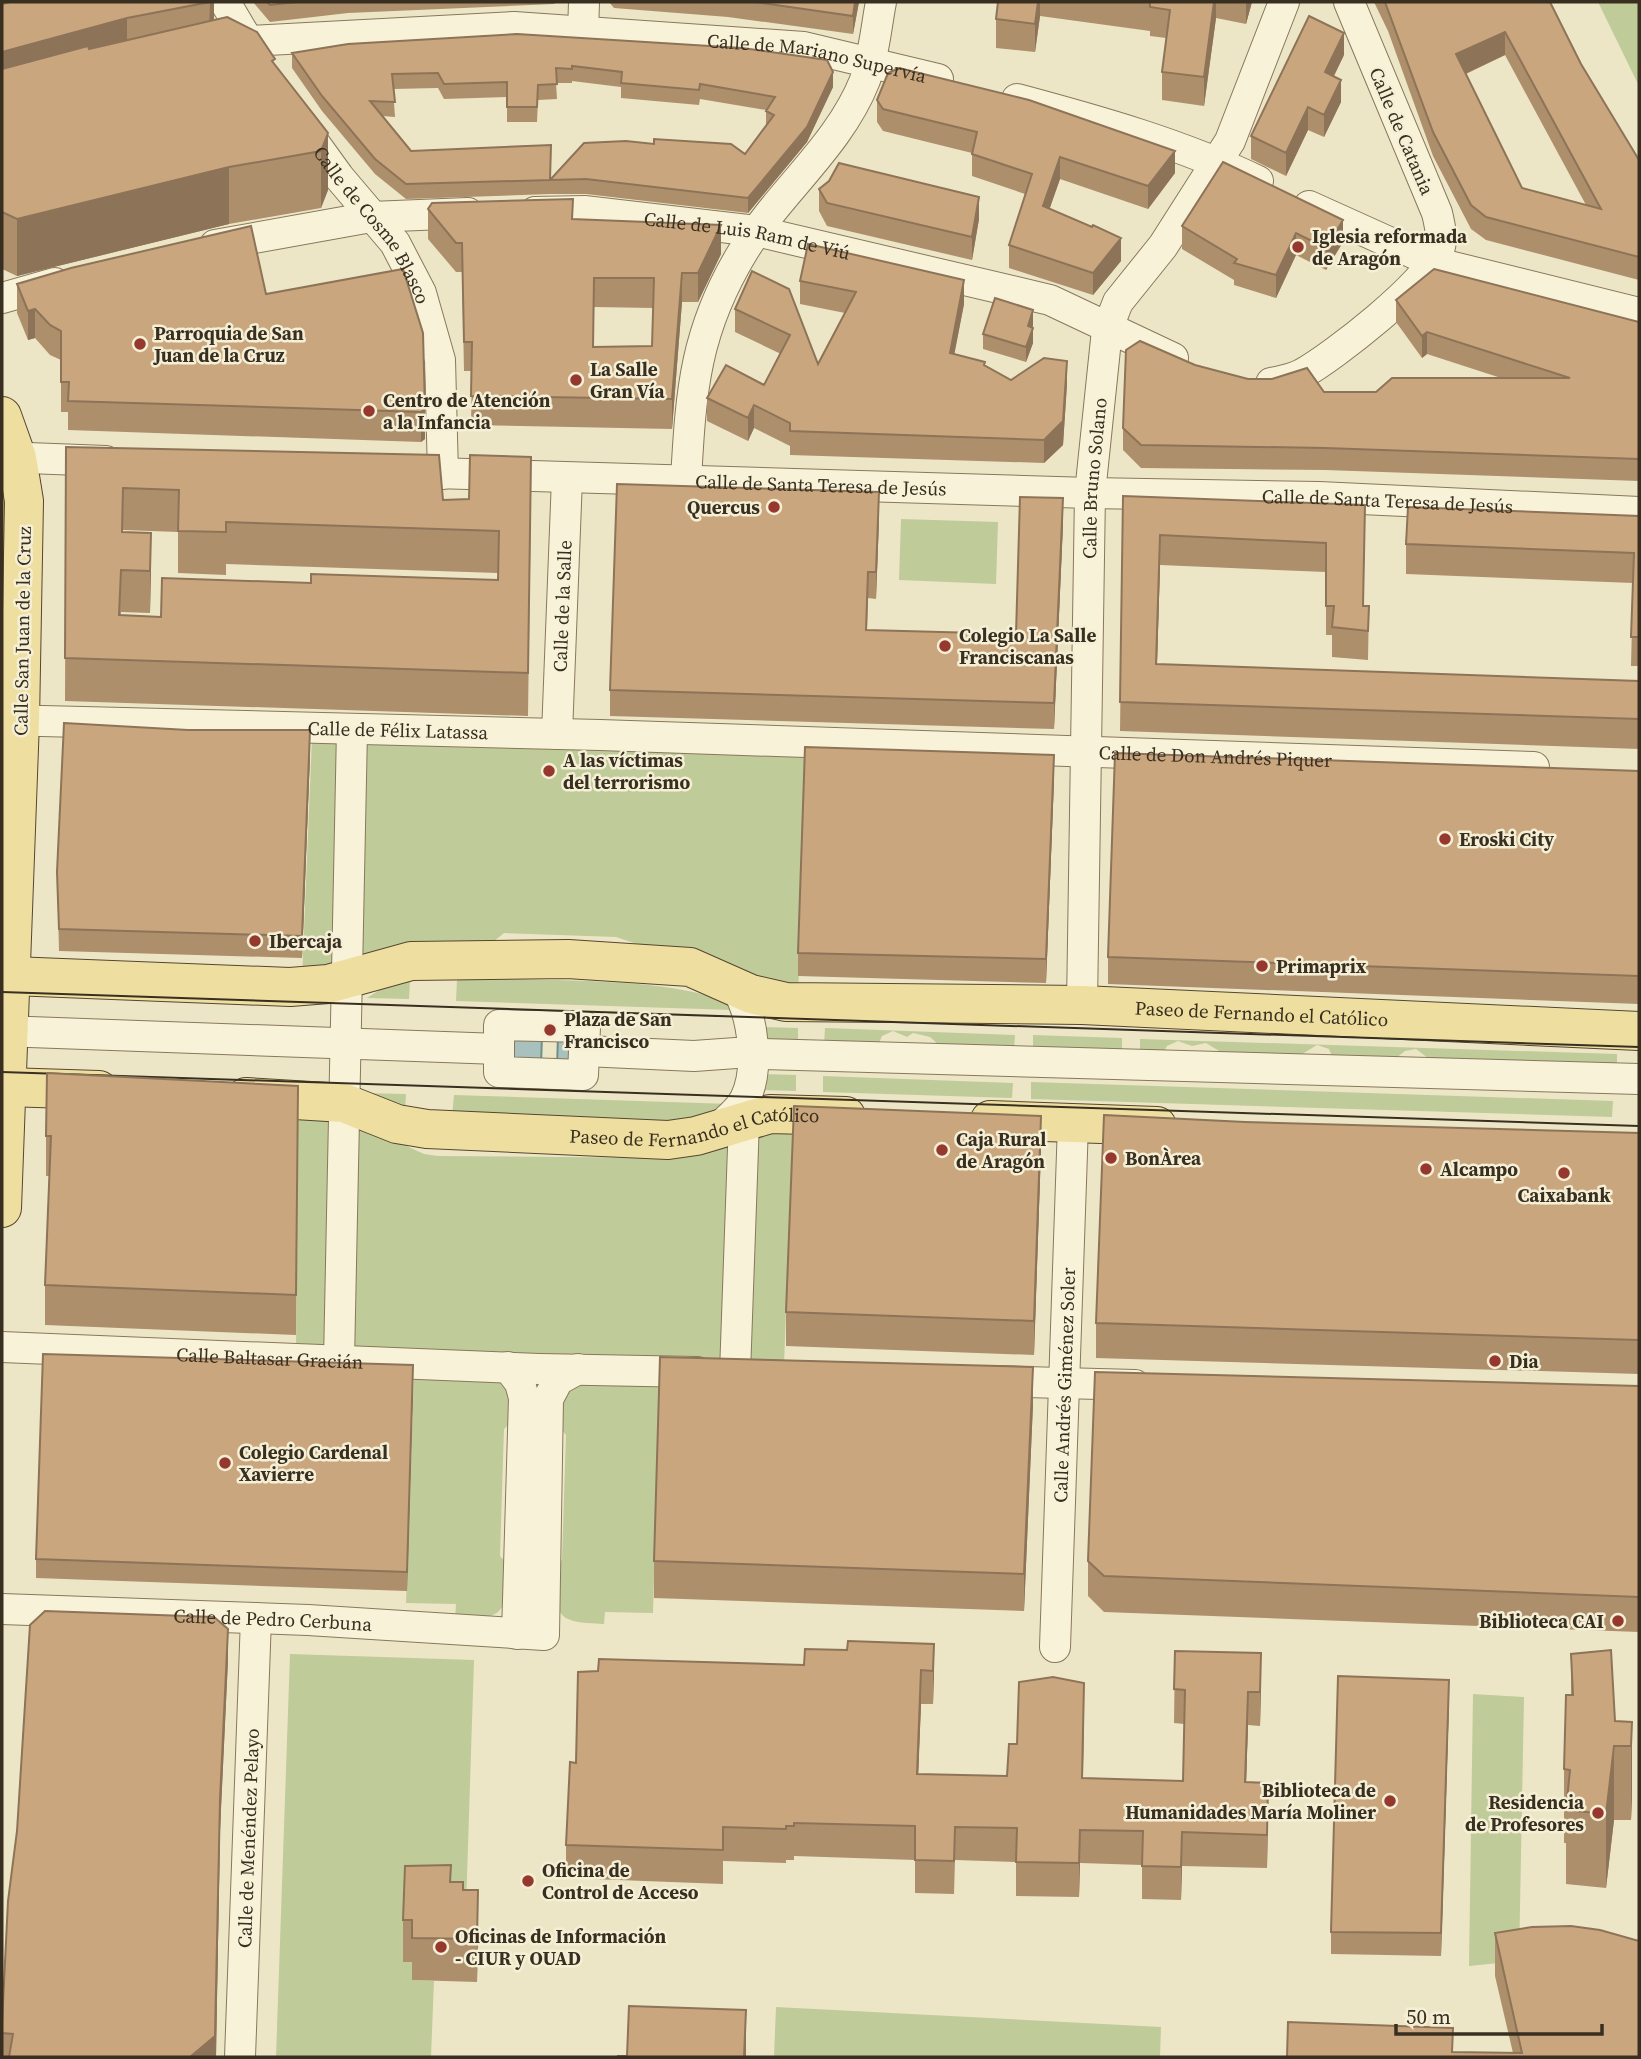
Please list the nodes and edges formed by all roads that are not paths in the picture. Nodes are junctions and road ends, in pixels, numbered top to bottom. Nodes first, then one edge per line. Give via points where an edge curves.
1 (225, 2) edge
2 (584, 2) edge
3 (881, 2) edge
4 (1284, 2) edge
5 (1349, 2) edge
6 (583, 33) junction
7 (248, 41) junction
8 (195, 54) edge
9 (871, 61) junction
10 (269, 75) edge
11 (290, 107) edge
12 (1218, 162) junction
13 (371, 218) junction
14 (756, 231) junction
15 (182, 253) edge
16 (1433, 262) junction
17 (79, 277) edge
18 (2, 298) edge
19 (1639, 313) edge
20 (1107, 330) junction
21 (1202, 371) edge
22 (1248, 384) edge
23 (2, 416) edge
24 (9, 457) edge
25 (140, 462) edge
26 (369, 471) edge
27 (443, 474) junction
28 (567, 478) junction
29 (686, 480) junction
30 (1090, 494) junction
31 (1639, 512) edge
32 (11, 721) edge
33 (352, 730) junction
34 (558, 734) junction
35 (793, 742) joint
36 (1086, 751) junction
37 (1556, 768) edge
38 (12, 976) junction
39 (348, 979) junction
40 (737, 989) junction
41 (1083, 1005) junction
42 (5, 1031) edge
43 (1639, 1031) edge
44 (346, 1042) junction
45 (499, 1049) junction
46 (585, 1051) junction
47 (1639, 1079) edge
48 (6, 1087) junction
49 (136, 1092) edge
50 (218, 1095) edge
51 (344, 1103) junction
52 (878, 1117) edge
53 (961, 1119) edge
54 (1073, 1124) junction
55 (730, 1125) junction
56 (1197, 1128) edge
57 (2, 1208) edge
58 (2, 1348) edge
59 (339, 1361) junction
60 (508, 1367) junction
61 (578, 1369) junction
62 (958, 1380) edge
63 (1063, 1384) junction
64 (1167, 1386) edge
65 (2, 1609) edge
66 (256, 1618) junction
67 (530, 1634) junction
68 (1055, 1647) dead end
69 (240, 2057) edge

1 - 7 street
2 - 6 street
3 - 9 street
4 - 12 street, Calle Bruno Solano
5 - 16 street, Calle de Catania via 1437,213 1441,242
6 - 7 street, Calle de Mariano Supervía via 514,27
6 - 9 street, Calle de Mariano Supervía via 804,47
7 - 8 street, Calle de Mariano Supervía
7 - 10 street
9 - 12 street, Calle de Mariano Supervía via 1095,120
9 - 14 street via 856,99 837,129
11 - 13 street, Calle de Cosme Blasco
12 - 16 street, Calle de Mariano Supervía
12 - 20 street, Calle Bruno Solano via 1163,246 1118,302
13 - 14 street, Calle de Luis Ram de Viú via 584,211
13 - 15 street, Calle de Luis Ram de Viú
13 - 27 street, Calle de Cosme Blasco via 405,256 433,329 443,393
14 - 20 street, Calle de Luis Ram de Viú via 1050,300
14 - 29 street via 720,295 698,355
16 - 19 street, Calle de Mariano Supervía
16 - 22 street via 1410,289 1324,360 1285,381
17 - 18 street
20 - 21 street, Calle de Luis Ram de Viú
20 - 30 street, Calle Bruno Solano
23 - 24 main road, Calle San Juan de la Cruz
24 - 25 street
24 - 32 main road, Calle San Juan de la Cruz via 24,501
26 - 27 street, Calle de Santa Teresa de Jesús
27 - 28 street, Calle de Santa Teresa de Jesús
28 - 29 street, Calle de Santa Teresa de Jesús
28 - 34 street, Calle de la Salle
29 - 30 street, Calle de Santa Teresa de Jesús
30 - 31 street, Calle de Santa Teresa de Jesús via 1332,497
30 - 36 street, Calle Bruno Solano
32 - 33 street, Calle de Félix Latassa
32 - 38 main road, Calle San Juan de la Cruz
33 - 34 street, Calle de Félix Latassa
33 - 39 street
34 - 35 street, Calle de Félix Latassa
35 - 36 street, Calle de Don Andrés Piquer
36 - 37 street, Calle de Don Andrés Piquer
36 - 41 street, Calle Bruno Solano
38 - 39 main road, Paseo de Fernando el Católico via 275,988
38 - 42 main road, Calle San Juan de la Cruz
39 - 40 main road, Paseo de Fernando el Católico via 411,961 568,959 690,967
39 - 44 street
40 - 41 main road, Paseo de Fernando el Católico via 786,1002
40 - 55 street via 751,1017 749,1087
41 - 43 main road, Paseo de Fernando el Católico
42 - 44 street
42 - 48 main road, Calle San Juan de la Cruz
44 - 45 street
44 - 51 street
45 - 46 street via 499,1072 583,1075
45 - 46 street via 499,1025 585,1027
46 - 47 street
48 - 49 main road
48 - 57 main road, Calle San Juan de la Cruz
50 - 51 main road, Paseo de Fernando el Católico
51 - 55 main road, Paseo de Fernando el Católico via 397,1124 427,1129 668,1140
51 - 59 street
52 - 55 main road, Paseo de Fernando el Católico via 782,1114
53 - 54 main road
54 - 56 main road
54 - 63 street, Calle Andrés Giménez Soler
55 - 61 street, Calle Baltasar Gracián via 748,1373
58 - 59 street, Calle Baltasar Gracián
59 - 60 street, Calle Baltasar Gracián
60 - 61 street, Calle Baltasar Gracián
60 - 67 street via 520,1383 523,1398
61 - 67 street via 558,1380 548,1399
62 - 63 street
63 - 64 street
63 - 68 street, Calle Andrés Giménez Soler
65 - 66 street, Calle de Pedro Cerbuna
66 - 67 street, Calle de Pedro Cerbuna
66 - 69 street, Calle de Menéndez Pelayo

